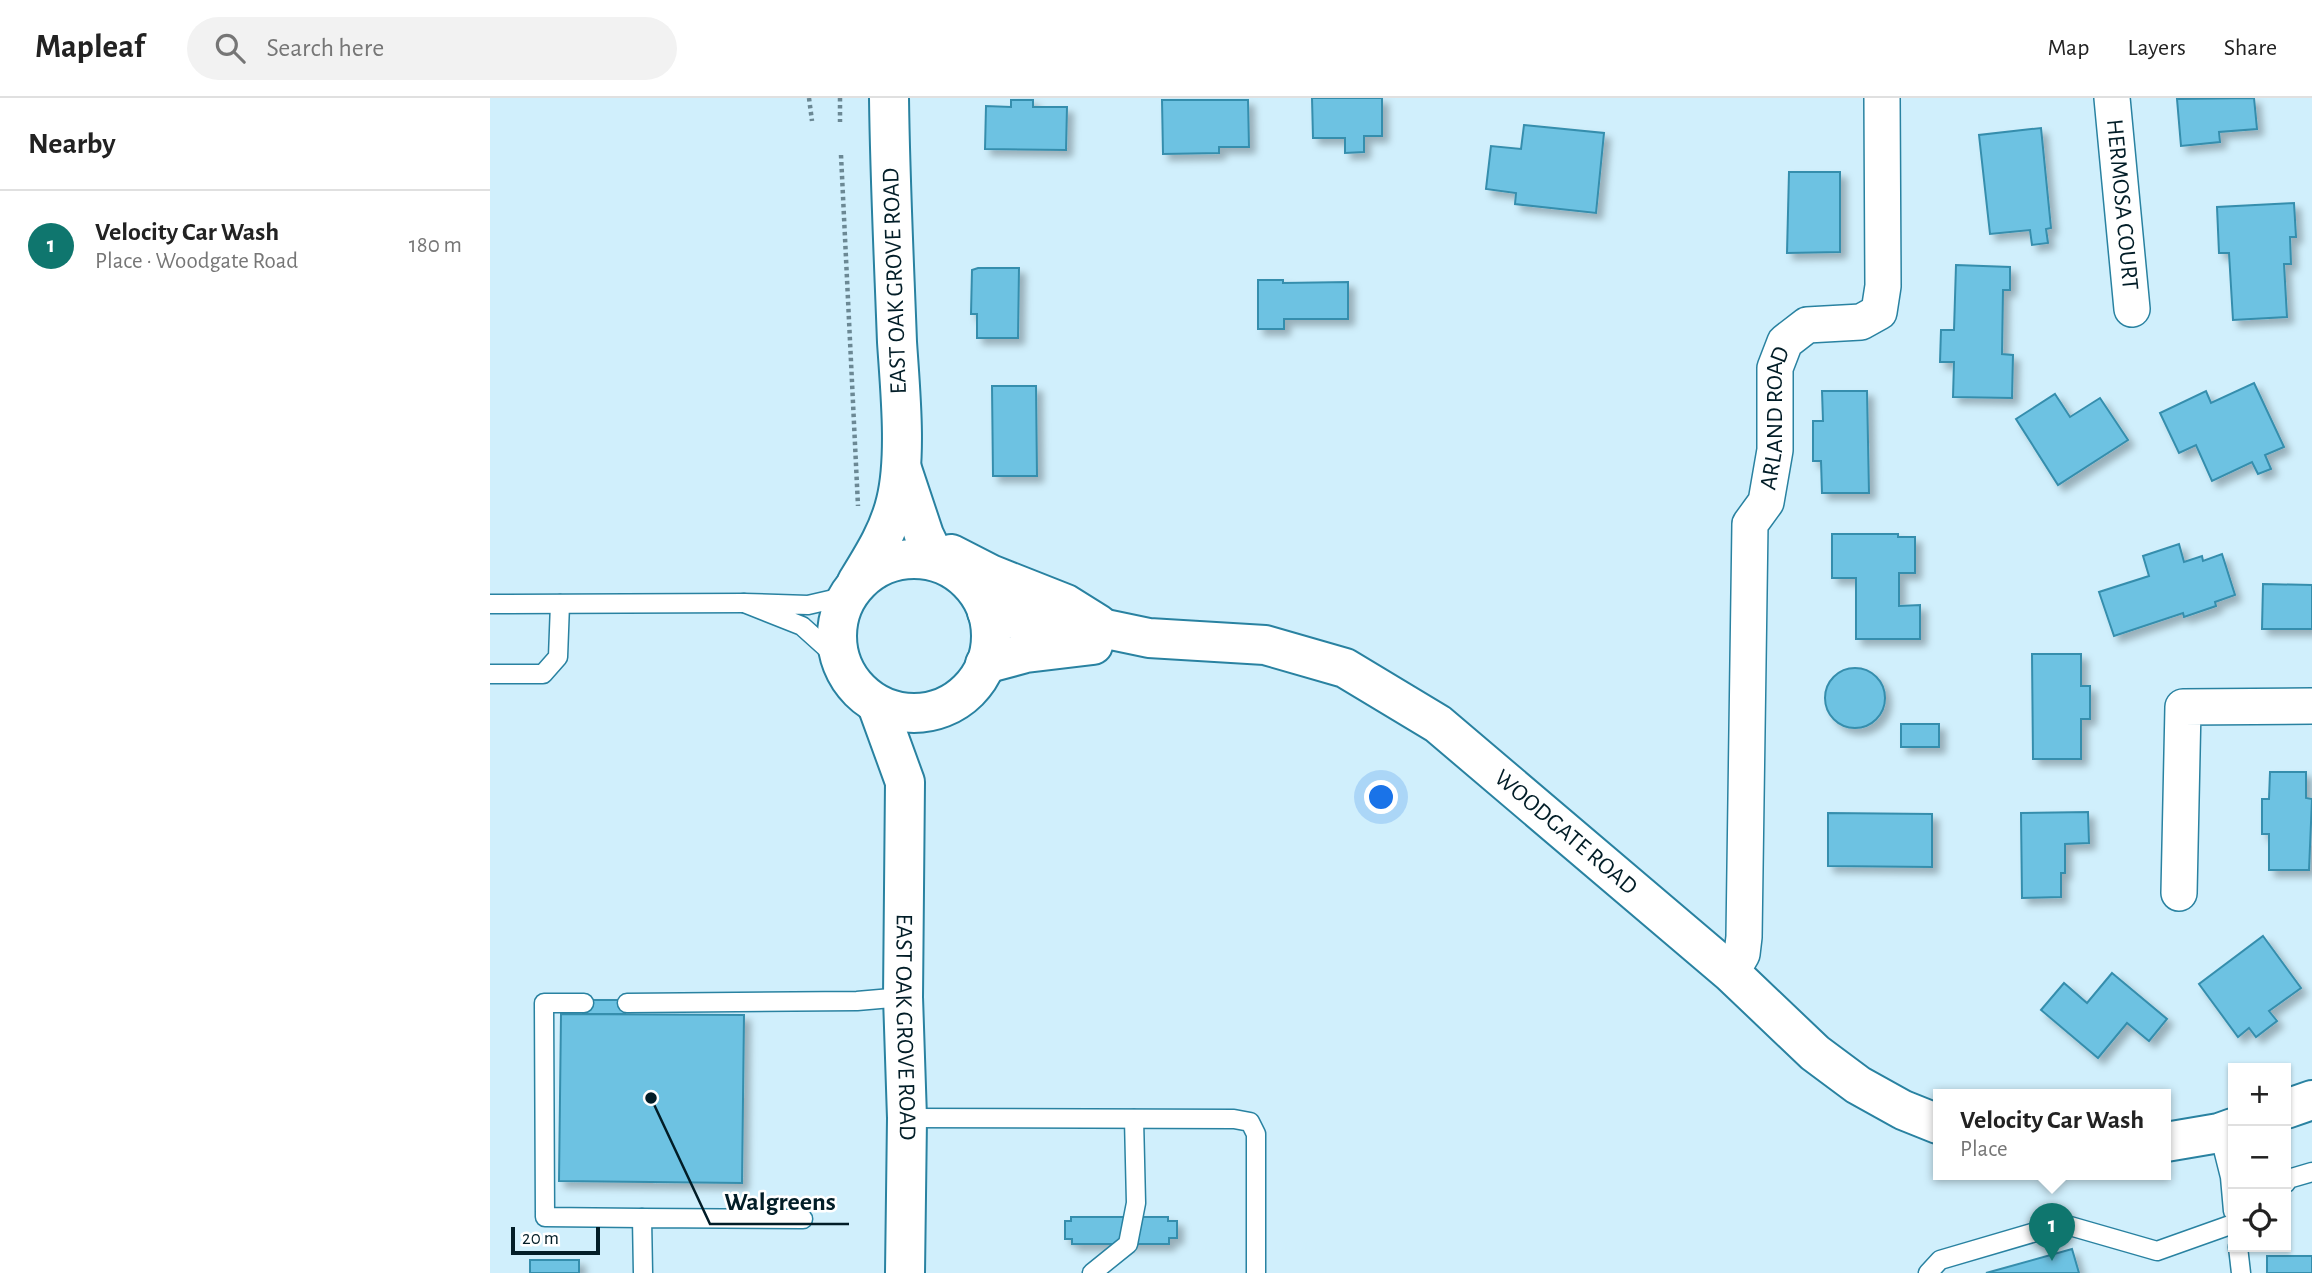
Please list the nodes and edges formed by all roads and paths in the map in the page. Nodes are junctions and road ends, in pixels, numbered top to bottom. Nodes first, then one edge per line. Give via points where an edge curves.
1 (809, 98) edge
2 (840, 98) edge
3 (889, 98) edge
4 (1882, 98) edge
5 (2112, 98) edge
6 (812, 121) dead end
7 (840, 122) dead end
8 (841, 155) dead end
9 (2132, 309) dead end
10 (901, 464) junction
11 (858, 513) dead end
12 (930, 548) junction
13 (852, 589) junction
14 (744, 603) junction
15 (490, 604) edge
16 (560, 604) junction
17 (987, 612) junction
18 (1106, 629) junction
19 (1149, 638) junction
20 (842, 662) junction
21 (985, 664) junction
22 (490, 674) edge
23 (877, 705) junction
24 (2312, 706) edge
25 (943, 708) junction
26 (905, 782) junction
27 (2179, 893) dead end
28 (1731, 973) junction
29 (903, 997) junction
30 (584, 1003) dead end
31 (626, 1003) dead end
32 (2312, 1100) edge
33 (2291, 1107) edge
34 (907, 1118) junction
35 (1134, 1119) junction
36 (1933, 1122) edge
37 (2226, 1131) edge
38 (2171, 1141) edge
39 (2312, 1172) edge
40 (2291, 1178) edge
41 (2231, 1189) edge
42 (642, 1218) junction
43 (803, 1219) dead end
44 (2228, 1226) edge
45 (2239, 1252) edge
46 (643, 1273) edge
47 (905, 1273) edge
48 (1092, 1273) edge
49 (1256, 1273) edge
50 (1928, 1273) edge
51 (2241, 1273) edge

1 - 6 path
2 - 7 path
3 - 10 street, EAST OAK GROVE ROAD
4 - 28 street, ARLAND ROAD via 1883,286 1879,312 1861,322 1807,325 1785,342 1775,368 1775,450 1766,502 1750,524 1744,937 1742,954
5 - 9 street, HERMOSA COURT
8 - 11 path
10 - 12 street, EAST OAK GROVE ROAD
10 - 13 street, EAST OAK GROVE ROAD via 897,499 884,537
12 - 13 street via 872,570
12 - 17 street via 970,584
12 - 18 street, WOODGATE ROAD via 1066,604
13 - 14 lane via 808,605
13 - 20 street via 840,622
14 - 16 lane
14 - 20 lane via 802,626
15 - 16 lane
16 - 22 lane via 558,657 542,674
17 - 18 street, WOODGATE ROAD via 1048,625
17 - 21 street
18 - 19 street, WOODGATE ROAD
19 - 21 street, WOODGATE ROAD via 1026,653
19 - 28 street, WOODGATE ROAD via 1265,645 1345,667 1438,723
20 - 23 street via 856,688
21 - 25 street via 961,697
23 - 25 street via 923,713
23 - 26 street, EAST OAK GROVE ROAD
24 - 27 street via 2183,707
25 - 26 street, EAST OAK GROVE ROAD via 929,724
26 - 29 street, EAST OAK GROVE ROAD
28 - 36 street, WOODGATE ROAD via 1815,1053 1858,1085
29 - 31 lane
29 - 34 street, EAST OAK GROVE ROAD
30 - 42 lane via 544,1003 545,1217
32 - 33 street
34 - 35 lane
34 - 47 street, EAST OAK GROVE ROAD
35 - 48 lane via 1136,1203 1128,1244
35 - 49 lane via 1250,1122 1256,1134
37 - 38 street
37 - 41 lane
39 - 40 lane
42 - 43 lane
42 - 46 lane
44 - 50 lane via 2157,1251 2063,1224 1940,1259
45 - 51 lane

